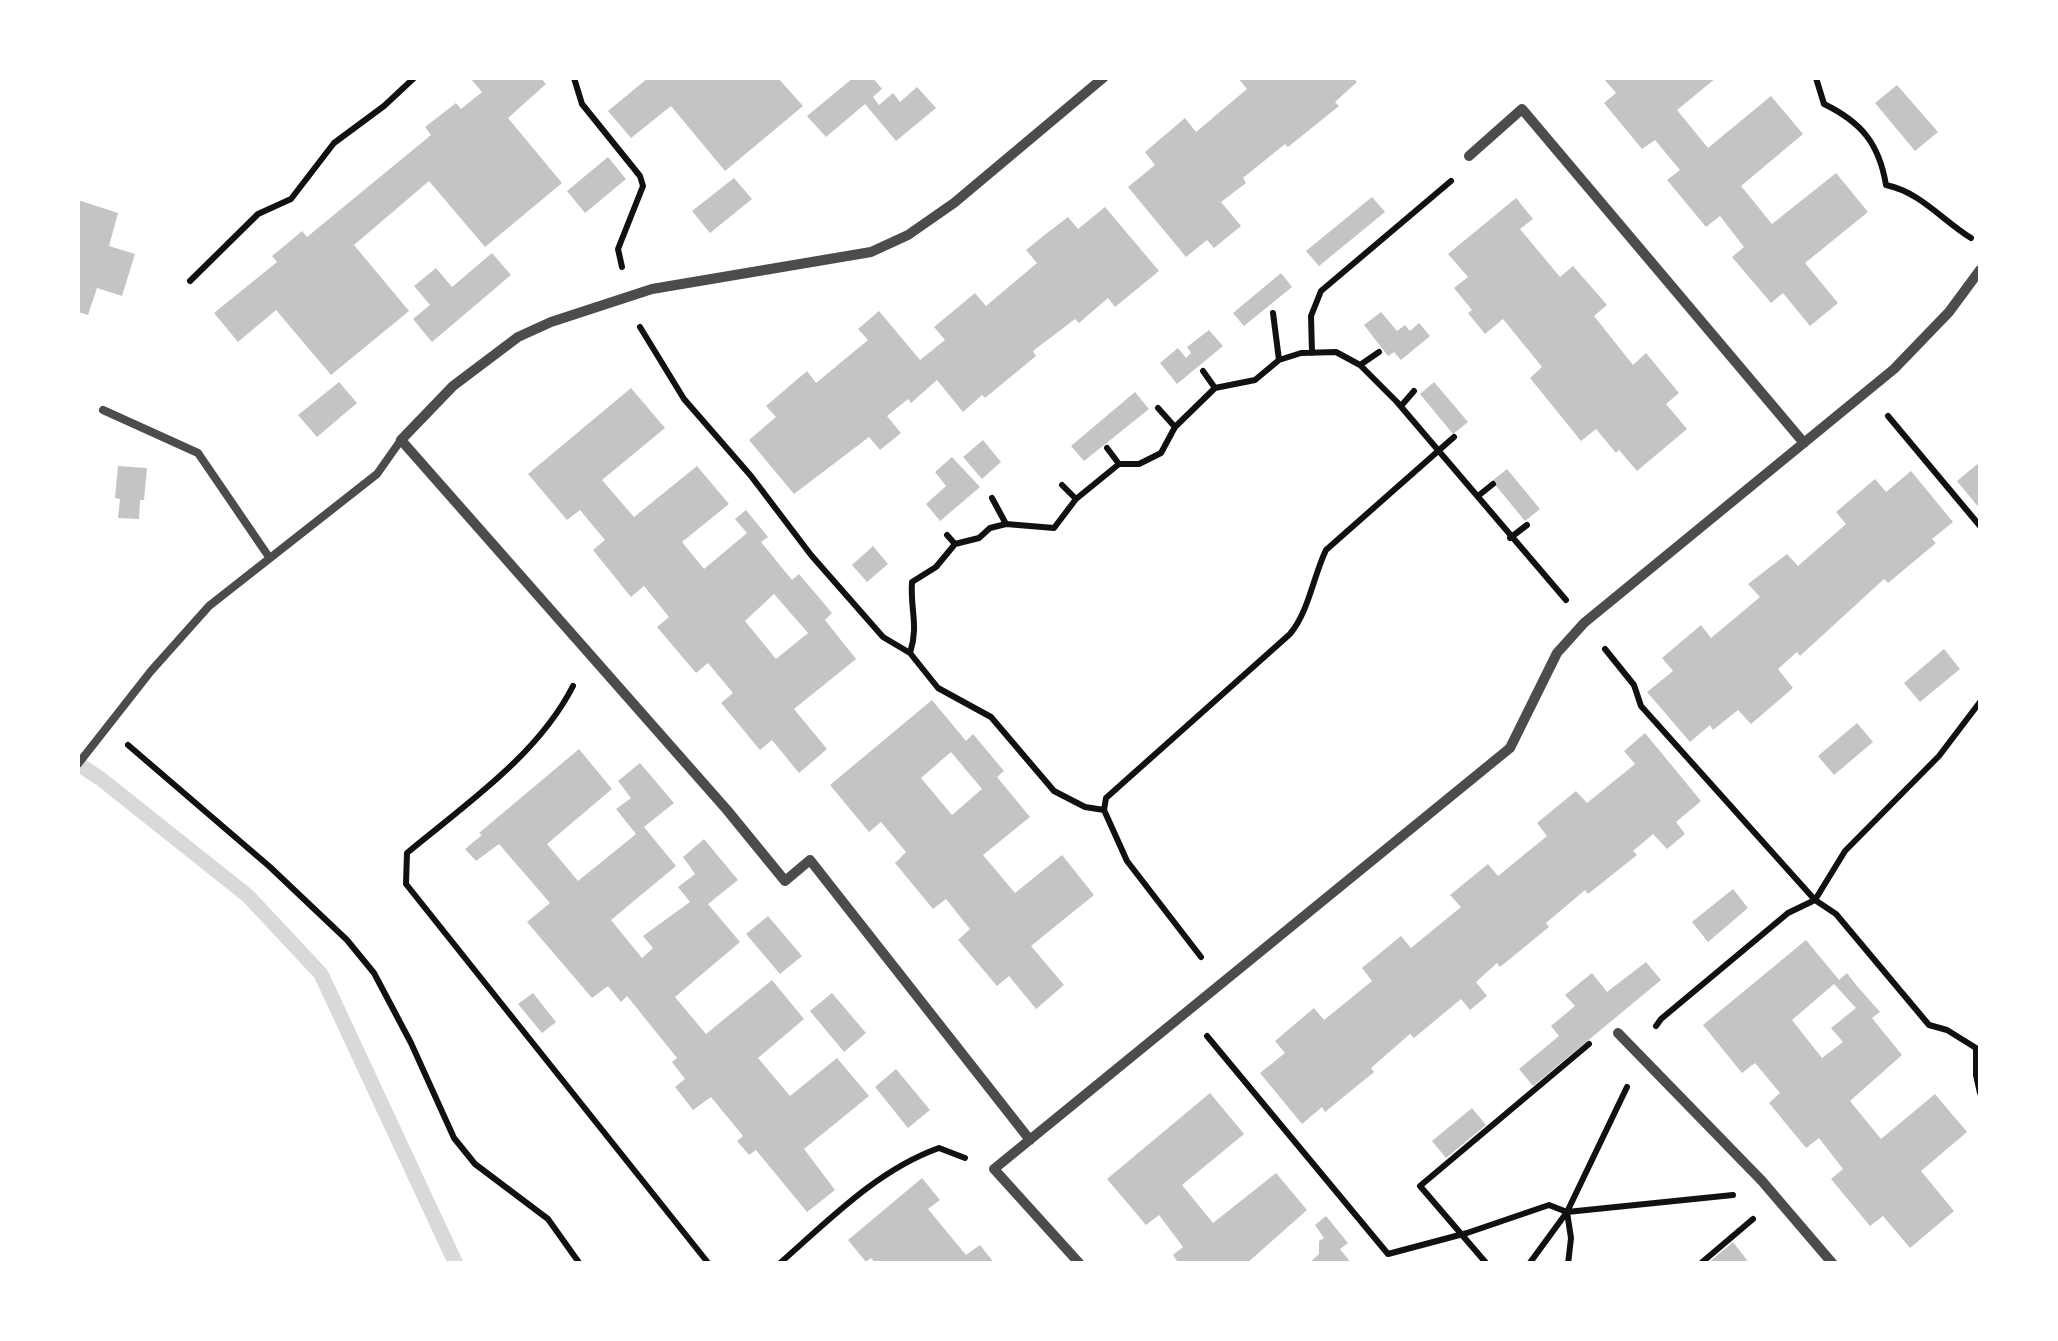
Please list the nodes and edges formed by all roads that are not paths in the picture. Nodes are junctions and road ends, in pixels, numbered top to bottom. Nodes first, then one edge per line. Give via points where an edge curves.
1 (1103, 78) edge
2 (1469, 156) road end
3 (1980, 270) edge
4 (103, 410) dead end
5 (401, 440) junction
6 (1804, 443) junction
7 (269, 556) junction
8 (78, 764) edge
9 (1618, 1034) dead end
10 (1030, 1140) junction
11 (1080, 1264) edge
12 (1833, 1264) edge

1 - 5 street via 954,203 896,240 872,252 585,308 518,337 453,386
2 - 6 street via 1522,109
3 - 6 street via 1894,369
4 - 7 lane via 198,453
5 - 7 lane via 377,474
5 - 10 street via 785,881 810,860
6 - 10 street via 1584,623 1557,653 1510,748
7 - 8 lane via 209,606
9 - 12 street
10 - 11 street via 994,1169

